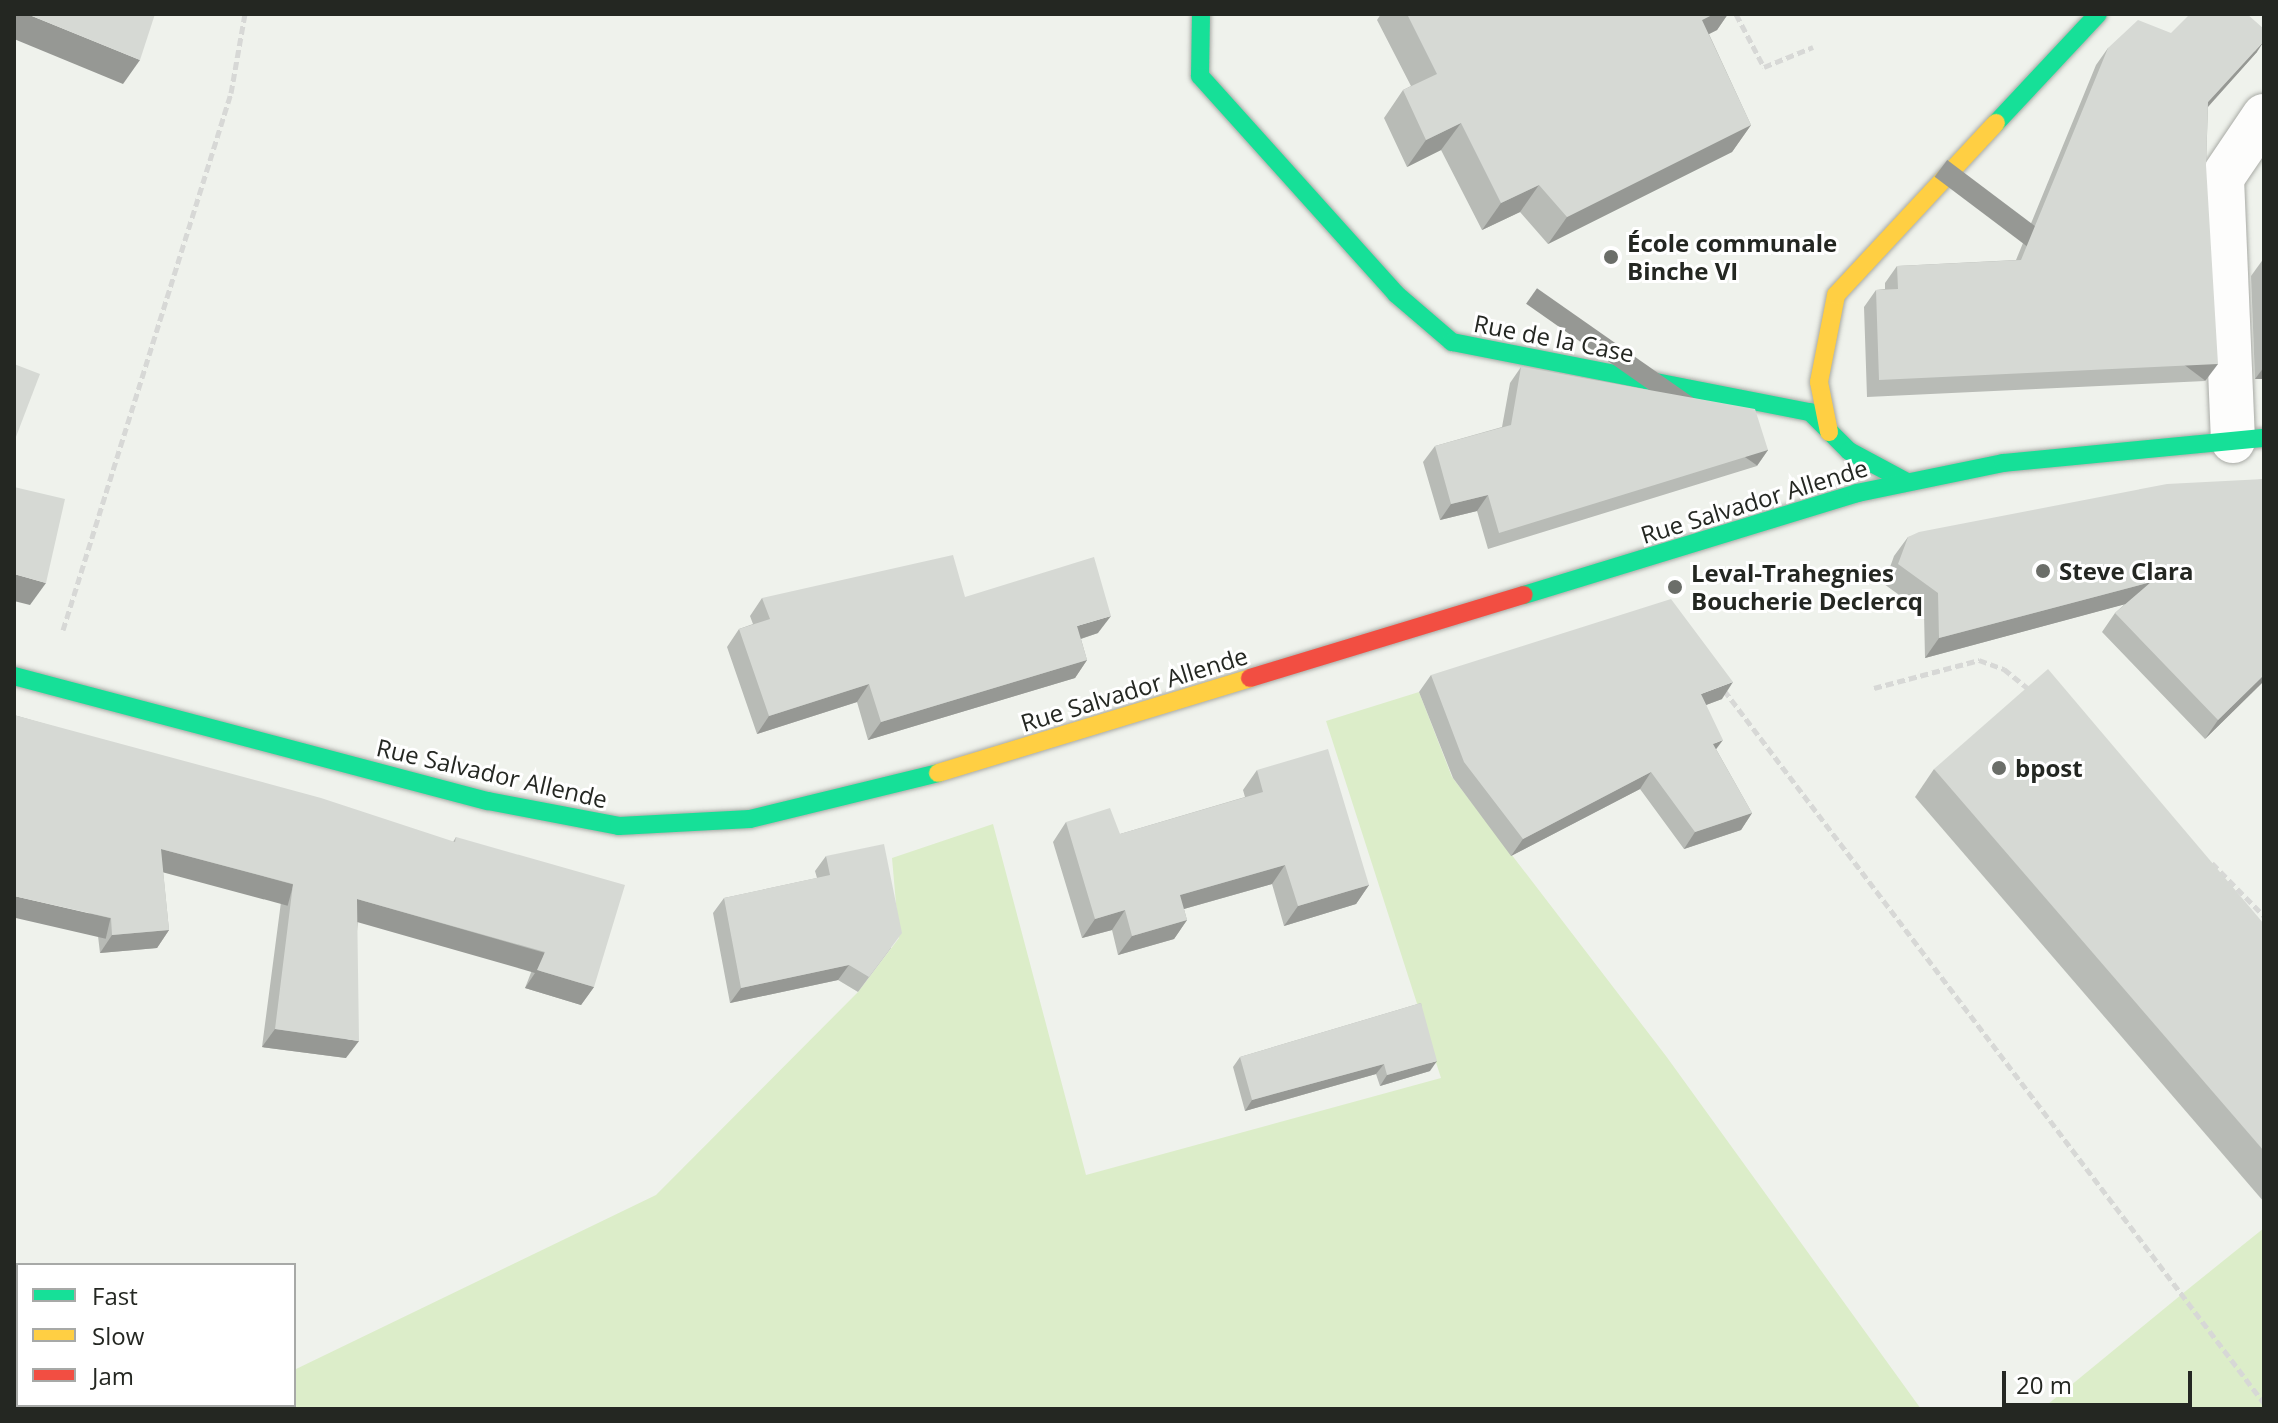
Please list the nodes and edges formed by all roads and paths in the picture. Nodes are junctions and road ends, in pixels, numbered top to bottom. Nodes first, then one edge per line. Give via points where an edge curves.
1 (245, 14) edge
2 (1201, 14) edge
3 (1736, 14) edge
4 (2098, 14) edge
5 (1813, 47) dead end
6 (2264, 116) edge
7 (1829, 432) junction
8 (2249, 440) edge
9 (1907, 482) junction
10 (14, 676) edge
11 (1716, 679) edge
12 (53, 686) junction
13 (1874, 688) dead end
14 (2038, 697) edge
15 (2200, 851) edge
16 (2264, 916) edge
17 (2264, 1403) edge

1 - 12 path via 231,93 117,444 63,628
2 - 7 street, Rue de la Case via 1200,76 1396,294 1452,342 1810,412
3 - 5 path via 1764,67
4 - 7 street via 1836,295 1819,382
6 - 8 street via 2222,178
7 - 9 street, Rue de la Case via 1849,451
8 - 9 street, Rue Salvador Allende via 2003,463
9 - 12 street, Rue Salvador Allende via 912,781 750,819 619,826 488,801
10 - 12 street, Rue Salvador Allende
11 - 17 path
13 - 14 path via 1979,660 2004,669
15 - 16 path

